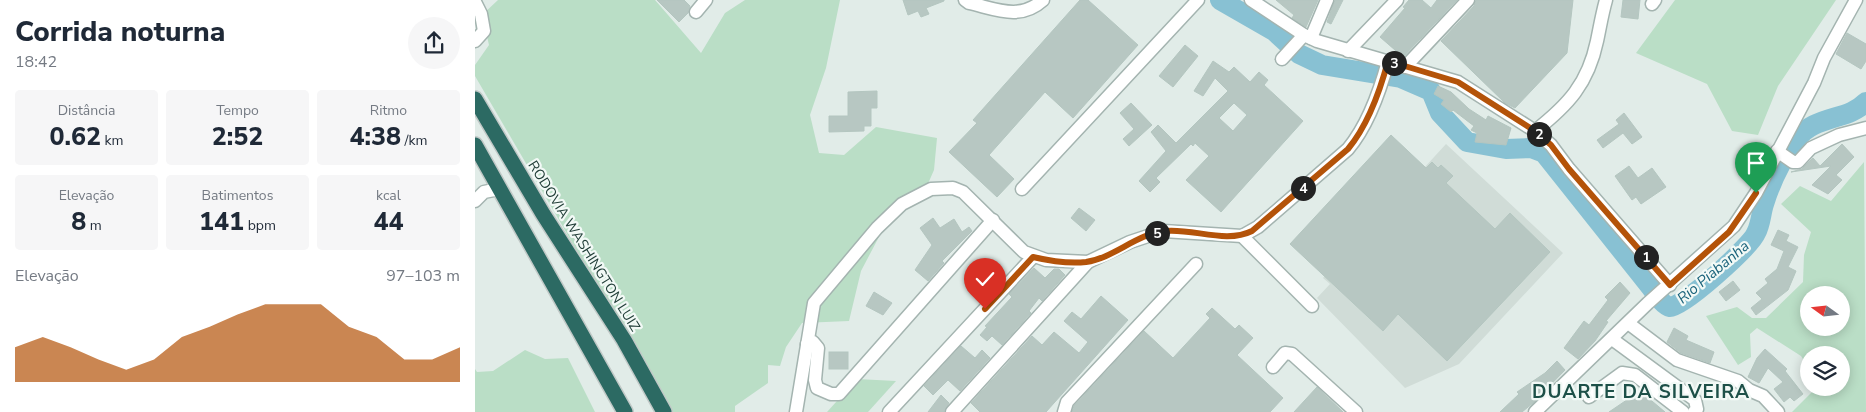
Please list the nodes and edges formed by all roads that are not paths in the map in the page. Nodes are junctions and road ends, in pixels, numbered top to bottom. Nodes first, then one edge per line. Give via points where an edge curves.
1 (706, 0) edge
2 (965, 0) edge
3 (1043, 0) edge
4 (1251, 0) edge
5 (1327, 0) edge
6 (1397, 0) edge
7 (1469, 0) edge
8 (1606, 0) edge
9 (1856, 0) edge
10 (1197, 1) edge
11 (475, 2) edge
12 (696, 12) dead end
13 (1308, 37) junction
14 (475, 41) edge
15 (1348, 51) junction
16 (1282, 59) dead end
17 (1387, 66) junction
18 (1405, 66) junction
19 (475, 99) edge
20 (1866, 128) edge
21 (1535, 131) junction
22 (475, 145) edge
23 (1784, 156) junction
24 (499, 189) junction
25 (1022, 189) dead end
26 (478, 192) edge
27 (993, 220) junction
28 (1242, 236) junction
29 (1033, 257) junction
30 (1088, 262) junction
31 (1196, 264) dead end
32 (1667, 287) junction
33 (1312, 306) dead end
34 (1628, 323) junction
35 (1612, 339) junction
36 (807, 344) junction
37 (1273, 367) dead end
38 (1589, 397) dead end
39 (625, 412) edge
40 (664, 412) edge
41 (796, 412) edge
42 (889, 412) edge
43 (952, 412) edge
44 (1064, 412) edge
45 (1356, 412) edge
46 (1535, 412) edge
47 (1683, 412) edge
48 (1694, 412) edge
49 (1778, 412) edge

1 - 12 street
2 - 3 street via 1022,12 1033,9
4 - 13 street
5 - 13 street
6 - 15 street
7 - 18 street
8 - 21 street via 1593,57 1580,88 1559,113
9 - 23 street
10 - 25 street
11 - 14 street via 484,29
13 - 15 street
13 - 16 street
15 - 17 street
17 - 18 street
17 - 28 street via 1371,109 1348,149 1257,227
18 - 21 street via 1458,82
19 - 40 highway, RODOVIA WASHINGTON LUIZ via 543,214 624,340
20 - 23 street via 1839,135 1811,148 1802,161
21 - 32 street via 1551,145
22 - 24 highway
23 - 32 street via 1734,226
24 - 26 street
24 - 39 highway
27 - 29 street
27 - 36 street via 963,192 953,188 931,189 902,204 877,228 814,303
27 - 36 street via 839,394 817,388 818,348 813,342
28 - 30 street via 1163,231
28 - 33 street
29 - 30 street
29 - 42 street
30 - 43 street
31 - 44 street via 1067,402
32 - 34 street
34 - 35 street
34 - 49 street via 1677,360 1738,381 1763,396
35 - 46 street
35 - 48 street via 1695,400 1697,409
36 - 41 street
37 - 45 street via 1285,354 1292,354
38 - 47 street via 1627,372

